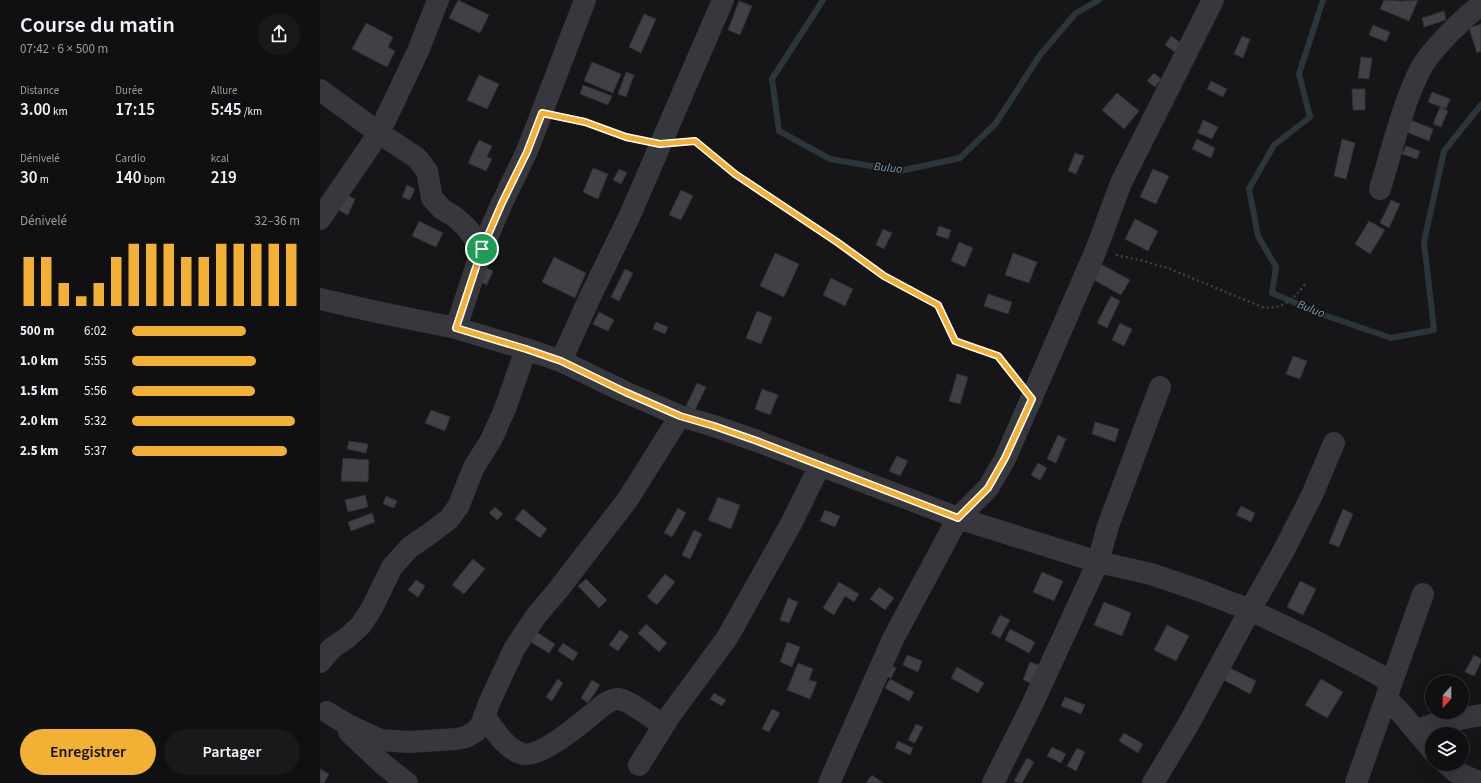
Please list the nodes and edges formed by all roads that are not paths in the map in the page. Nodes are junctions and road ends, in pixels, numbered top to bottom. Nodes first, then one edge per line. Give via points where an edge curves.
1 (438, 0) edge
2 (585, 0) edge
3 (722, 0) edge
4 (1213, 0) edge
5 (1481, 5) edge
6 (320, 90) edge
7 (379, 133) junction
8 (1380, 189) dead end
9 (320, 219) edge
10 (482, 249) junction
11 (320, 299) edge
12 (456, 328) junction
13 (526, 349) junction
14 (561, 361) junction
15 (1160, 387) dead end
16 (680, 416) junction
17 (1334, 442) dead end
18 (820, 465) junction
19 (958, 518) junction
20 (1098, 562) junction
21 (1423, 594) dead end
22 (1250, 610) junction
23 (320, 662) edge
24 (1388, 692) junction
25 (324, 709) edge
26 (1481, 715) edge
27 (484, 716) junction
28 (663, 725) junction
29 (1416, 731) junction
30 (1425, 742) edge
31 (639, 765) dead end
32 (1455, 771) edge
33 (407, 783) edge
34 (829, 783) edge
35 (993, 783) edge
36 (1153, 783) edge
37 (1356, 783) edge
38 (1481, 783) edge

1 - 7 street via 418,51
2 - 10 street via 527,152
3 - 14 street via 630,215
4 - 19 street via 1121,183 1096,250 1005,458 988,488
5 - 8 street via 1440,43 1421,69 1397,132
6 - 7 street
7 - 9 street
7 - 10 street via 417,158 427,171 432,198 467,228
10 - 12 street
11 - 12 street
12 - 13 street
13 - 14 street
13 - 23 street via 506,409 474,467 458,507 449,519 410,547 392,567 361,625 332,648
14 - 16 street
15 - 20 street via 1108,526
16 - 18 street
16 - 27 street via 628,499 536,616 514,650
17 - 22 street via 1312,495
18 - 19 street
18 - 28 street via 792,522 727,638
19 - 20 street
19 - 34 street via 893,639
20 - 22 street via 1151,574
20 - 35 street
21 - 24 street
22 - 24 street via 1383,677
22 - 36 street via 1188,725
24 - 29 street
24 - 37 street
25 - 27 street via 348,725 380,740 409,742 466,736 476,731
25 - 33 street
26 - 29 street via 1437,722
27 - 28 street via 508,746 520,754 530,755 545,749 609,701 617,699 626,701
28 - 31 street
29 - 30 street
32 - 38 street

